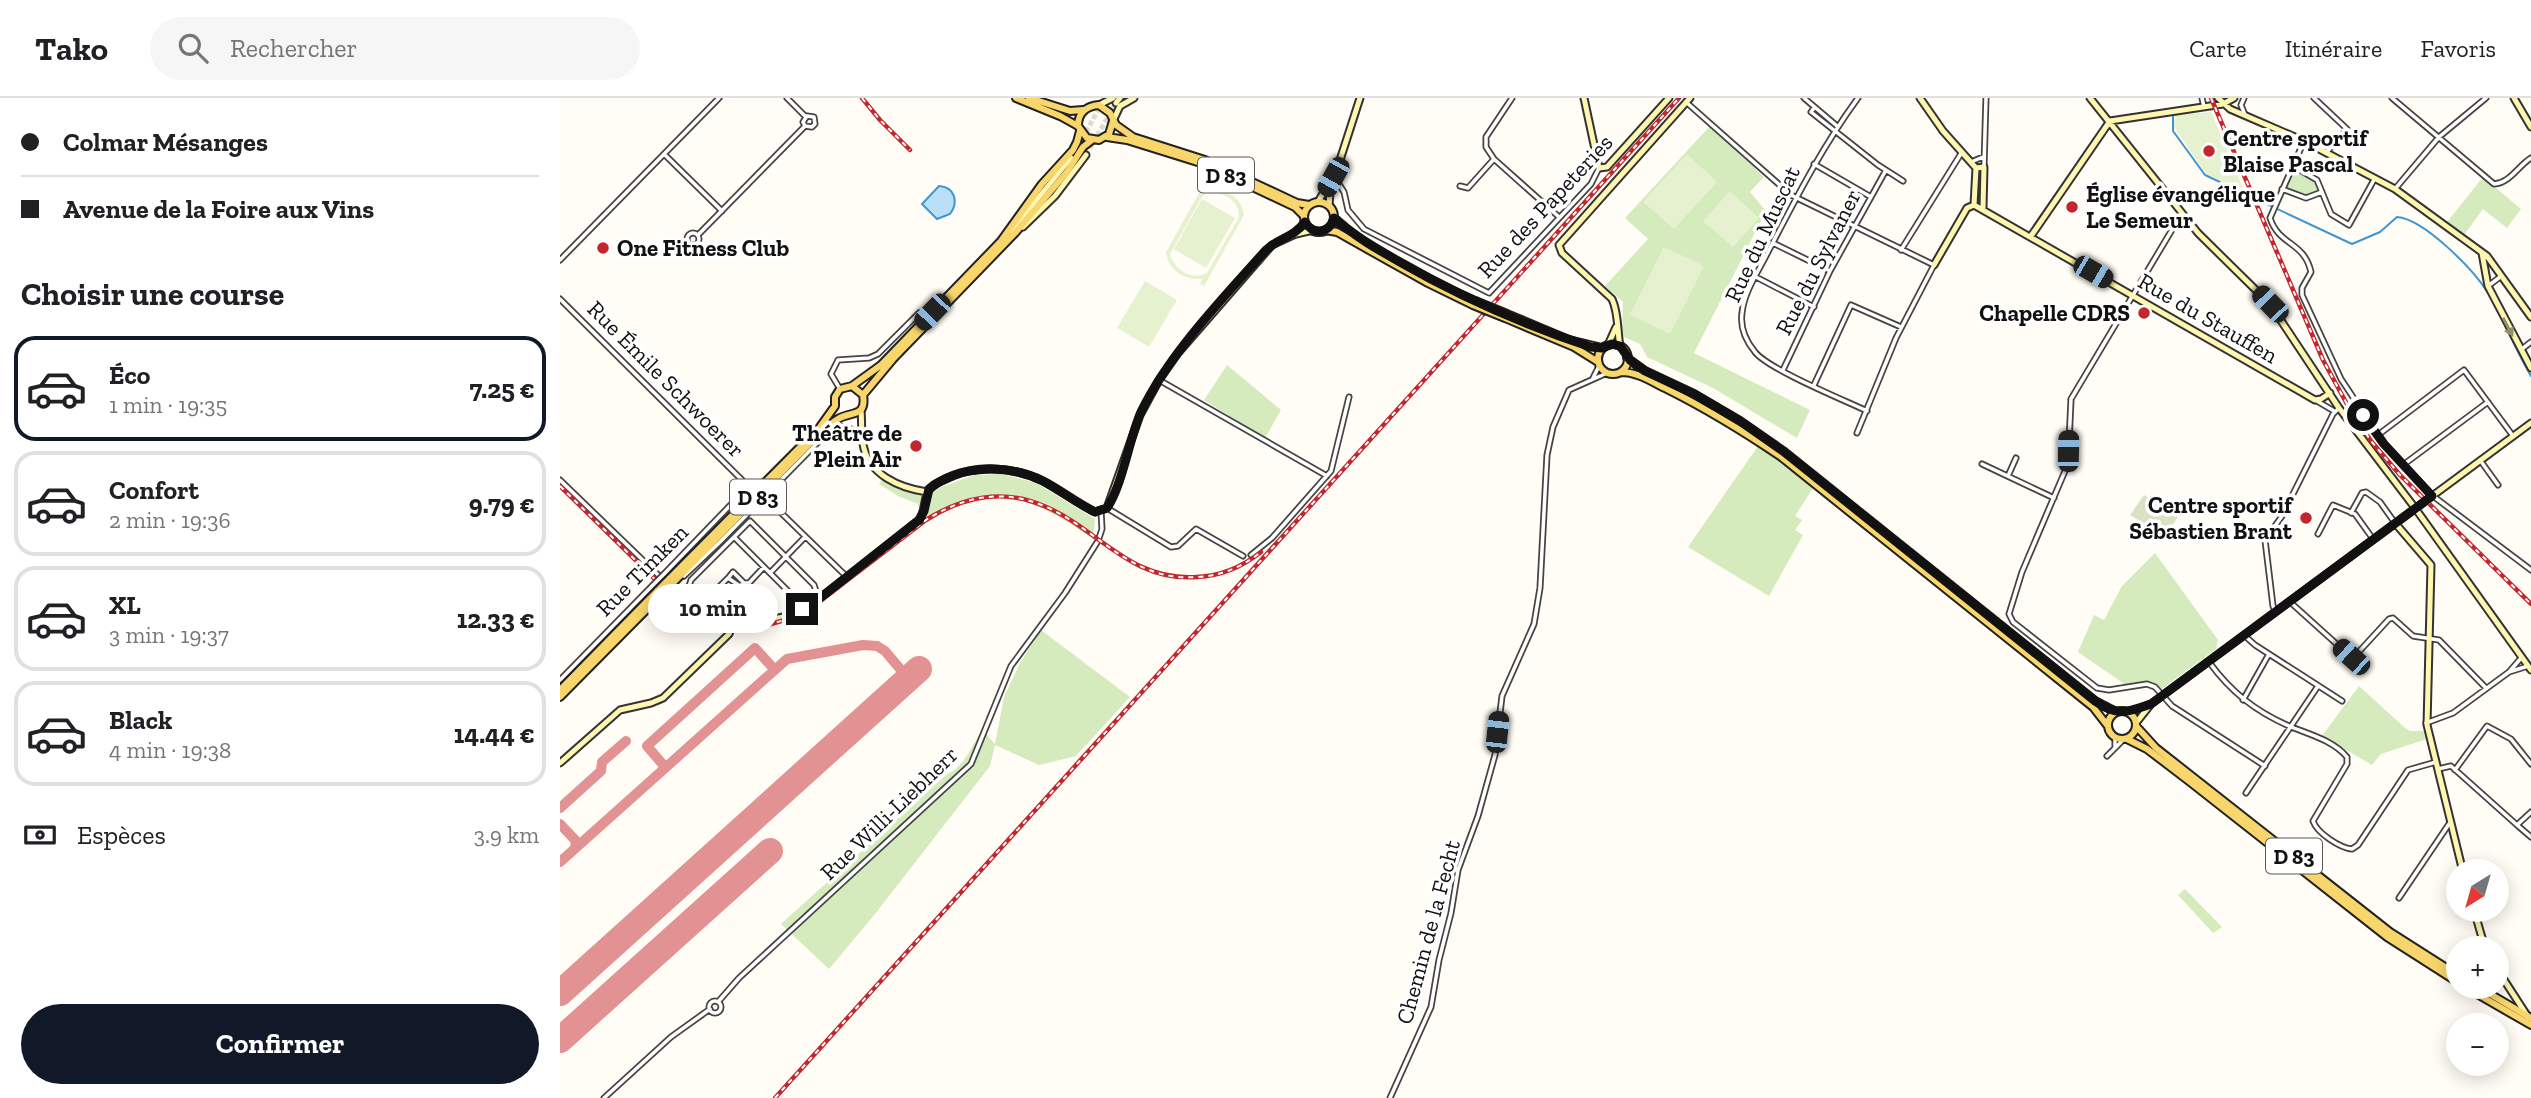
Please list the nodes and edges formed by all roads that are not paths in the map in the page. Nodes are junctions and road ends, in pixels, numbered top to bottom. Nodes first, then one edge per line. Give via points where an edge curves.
1 (719, 98) edge
2 (787, 98) edge
3 (1016, 98) edge
4 (1029, 98) edge
5 (1134, 98) edge
6 (1360, 98) edge
7 (1512, 98) edge
8 (1584, 98) edge
9 (1669, 98) edge
10 (1804, 98) edge
11 (1858, 98) edge
12 (1920, 98) edge
13 (1986, 98) edge
14 (2090, 98) edge
15 (2202, 98) edge
16 (2218, 98) edge
17 (2234, 98) edge
18 (2244, 98) edge
19 (2314, 98) edge
20 (2392, 98) edge
21 (2486, 98) edge
22 (2514, 98) edge
23 (1116, 100) edge
24 (1688, 100) edge
25 (2223, 104) junction
26 (1099, 105) junction
27 (2204, 107) junction
28 (1083, 110) junction
29 (806, 117) junction
30 (2246, 117) junction
31 (1113, 121) junction
32 (2110, 121) junction
33 (805, 126) junction
34 (2531, 127) edge
35 (1079, 129) junction
36 (1836, 129) junction
37 (2439, 137) junction
38 (1104, 138) junction
39 (1092, 140) junction
40 (2304, 141) junction
41 (1962, 152) junction
42 (2326, 153) junction
43 (664, 154) junction
44 (1086, 155) tunnel mouth
45 (1983, 157) junction
46 (1071, 158) tunnel mouth
47 (2531, 158) edge
48 (1494, 159) junction
49 (1971, 162) junction
50 (1814, 164) junction
51 (2293, 166) junction
52 (1984, 167) junction
53 (1599, 168) junction
54 (1976, 168) junction
55 (1886, 170) junction
56 (1335, 176) junction
57 (2375, 178) junction
58 (1903, 181) dead end
59 (1460, 186) dead end
60 (1340, 188) junction
61 (2282, 189) junction
62 (2395, 190) junction
63 (1330, 191) junction
64 (2322, 192) junction
65 (1871, 197) junction
66 (1795, 198) junction
67 (1318, 202) junction
68 (1309, 205) junction
69 (1974, 205) junction
70 (1329, 206) junction
71 (1983, 208) junction
72 (722, 211) junction
73 (2182, 213) junction
74 (1334, 218) junction
75 (1559, 218) junction
76 (1304, 219) junction
77 (1854, 228) junction
78 (1312, 230) junction
79 (1326, 230) junction
80 (1015, 233) junction
81 (1296, 234) junction
82 (698, 235) dead end
83 (2031, 236) junction
84 (1001, 242) junction
85 (1773, 243) junction
86 (1901, 250) junction
87 (2482, 252) junction
88 (560, 260) edge
89 (1934, 265) junction
90 (1830, 271) junction
91 (1755, 277) junction
92 (2500, 277) junction
93 (2488, 286) junction
94 (2132, 295) junction
95 (560, 299) edge
96 (1474, 303) junction
97 (1814, 307) junction
98 (919, 313) dead end
99 (1506, 316) junction
100 (2531, 317) edge
101 (1616, 327) junction
102 (1901, 327) junction
103 (2531, 342) edge
104 (1620, 346) junction
105 (1605, 347) junction
106 (2521, 350) junction
107 (1628, 358) junction
108 (1599, 364) junction
109 (2531, 368) edge
110 (1783, 370) junction
111 (1621, 372) junction
112 (1607, 373) junction
113 (1159, 380) junction
114 (1592, 380) junction
115 (1814, 385) junction
116 (852, 386) junction
117 (840, 389) junction
118 (2330, 393) junction
119 (863, 395) junction
120 (1349, 397) dead end
121 (2315, 400) junction
122 (2488, 402) junction
123 (835, 406) junction
124 (861, 410) junction
125 (2337, 410) junction
126 (1867, 411) junction
127 (850, 415) junction
128 (862, 423) junction
129 (2531, 423) edge
130 (1857, 433) dead end
131 (862, 435) junction
132 (2378, 435) junction
133 (2514, 436) junction
134 (2016, 458) dead end
135 (2480, 460) junction
136 (1982, 464) dead end
137 (2403, 465) junction
138 (1327, 476) junction
139 (2008, 476) junction
140 (560, 480) edge
141 (766, 481) junction
142 (746, 484) junction
143 (2498, 485) dead end
144 (773, 488) junction
145 (927, 492) junction
146 (2432, 496) junction
147 (2053, 498) junction
148 (758, 504) junction
149 (772, 504) junction
150 (1107, 508) junction
151 (2416, 508) junction
152 (1101, 511) junction
153 (2351, 513) junction
154 (2395, 523) junction
155 (736, 526) junction
156 (2318, 534) dead end
157 (734, 537) junction
158 (805, 537) junction
159 (2373, 538) junction
160 (720, 542) junction
161 (1251, 555) dead end
162 (1243, 556) dead end
163 (786, 557) junction
164 (764, 567) junction
165 (2531, 570) edge
166 (770, 573) junction
167 (847, 578) junction
168 (669, 579) junction
169 (658, 590) junction
170 (2289, 601) junction
171 (2275, 611) junction
172 (734, 621) junction
173 (2244, 635) junction
174 (2429, 637) junction
175 (2269, 654) junction
176 (2522, 657) junction
177 (2209, 662) junction
178 (2529, 668) edge
179 (2509, 672) junction
180 (560, 680) edge
181 (2318, 686) junction
182 (2486, 688) junction
183 (560, 690) edge
184 (2163, 695) junction
185 (560, 697) edge
186 (2243, 700) junction
187 (2342, 701) dead end
188 (2151, 704) junction
189 (2116, 712) junction
190 (2129, 713) junction
191 (2427, 723) junction
192 (2136, 724) junction
193 (2107, 725) junction
194 (2290, 726) junction
195 (2115, 738) junction
196 (2125, 739) junction
197 (2115, 747) junction
198 (2107, 756) dead end
199 (560, 763) edge
200 (2531, 764) edge
201 (2264, 766) junction
202 (2437, 766) junction
203 (2455, 770) junction
204 (2246, 793) dead end
205 (2531, 812) edge
206 (2449, 824) junction
207 (2518, 825) junction
208 (2531, 837) edge
209 (2459, 859) edge
210 (2399, 898) dead end
211 (2446, 968) edge
212 (2446, 975) edge
213 (2509, 987) edge
214 (2486, 999) edge
215 (2498, 999) edge
216 (718, 1002) junction
217 (710, 1009) junction
218 (2530, 1018) edge
219 (2531, 1025) edge
220 (604, 1098) edge
221 (1390, 1098) edge

1 - 43 street
2 - 29 street
3 - 35 main road
4 - 28 main road via 1070,111
5 - 31 street via 1120,106
6 - 56 street
7 - 48 street via 1485,141
8 - 53 street
9 - 53 street, Rue des Papeteries via 1607,167
10 - 36 street via 1814,108 1811,112
11 - 36 street, Rue du Muscat
12 - 41 street
13 - 45 street
14 - 32 street
15 - 27 street
16 - 25 street
17 - 25 street
18 - 30 street via 2241,105
19 - 42 street via 2347,129
20 - 37 street
21 - 37 street
22 - 34 street
23 - 26 street
24 - 66 street
24 - 101 street via 1559,245 1612,299
25 - 27 street
25 - 30 street
26 - 28 main road
26 - 31 main road
27 - 32 street
28 - 35 main road
29 - 33 street
29 - 33 street via 816,120 812,127
30 - 40 street
31 - 38 main road
31 - 68 main road, D 83 via 1133,137 1205,160
32 - 73 street
32 - 83 street
33 - 72 street
35 - 39 main road
35 - 84 main road via 1073,150
36 - 50 street, Rue du Muscat
36 - 55 street
37 - 47 street via 2494,184
37 - 62 street
38 - 39 main road
38 - 76 main road, D 83 via 1119,137 1204,164 1295,207
39 - 80 main road
40 - 42 street
40 - 51 street
41 - 49 street
41 - 86 street
42 - 57 street
43 - 72 street
43 - 88 street
44 - 80 street via 1055,196
45 - 49 street
45 - 52 street
46 - 84 street
48 - 59 street via 1468,188
48 - 75 street
49 - 54 street
50 - 65 street
50 - 66 street, Rue du Muscat
51 - 61 street
51 - 64 street via 2317,180
52 - 54 street
52 - 71 street
53 - 75 street, Rue des Papeteries via 1591,184
54 - 69 street
55 - 58 street
55 - 65 street, Rue du Sylvaner
56 - 60 street, Rue des Papeteries
56 - 63 street
56 - 67 street
57 - 62 street
57 - 64 street via 2349,225 2331,214
60 - 63 street
60 - 75 street, Rue des Papeteries via 1352,216 1364,229 1489,293
61 - 64 street via 2306,198
61 - 132 street via 2270,220 2277,233 2304,254 2311,272 2302,297 2340,379
62 - 87 street
63 - 70 street
65 - 77 street, Rue du Sylvaner
66 - 77 street
66 - 85 street, Rue du Muscat
67 - 68 main road
67 - 70 main road
68 - 76 main road
69 - 71 street, Rue du Stauffen
69 - 89 street via 1967,208
70 - 74 main road
71 - 83 street, Rue du Stauffen
72 - 82 street
73 - 94 street
73 - 118 street via 2270,304
74 - 79 main road
74 - 96 main road via 1363,241
76 - 78 main road
76 - 81 street
77 - 86 street
77 - 90 street, Rue du Sylvaner
78 - 79 main road
78 - 81 street
79 - 96 main road
80 - 119 main road
81 - 113 street via 1266,250
83 - 94 street, Rue du Stauffen
84 - 116 main road via 880,365
85 - 90 street
85 - 91 street, Rue du Muscat
86 - 89 street
87 - 92 street
87 - 93 street
89 - 102 street
90 - 97 street, Rue du Sylvaner
91 - 97 street
91 - 110 street, Rue du Muscat via 1744,303 1743,330 1757,354
92 - 93 street
92 - 100 street
93 -> 106 street
94 - 121 street, Rue du Stauffen
94 - 147 street via 2071,399 2067,464
95 - 142 street, Rue Émile Schwoerer
96 - 99 main road, bridge
97 - 110 street, Rue du Sylvaner
98 - 117 street via 878,354 838,360 831,374
99 - 105 main road via 1569,340
99 - 108 main road via 1574,347
101 - 104 street
101 - 105 street
102 - 115 street via 1851,305
102 - 126 street
103 - 106 street
104 - 105 main road
104 - 107 main road
105 - 108 main road via 1599,352
106 - 109 street
107 - 111 main road
107 - 189 main road via 1740,421 1783,451 2095,701
108 - 112 main road
108 - 114 street, Chemin de la Fecht
110 - 115 street, Rue du Muscat
111 - 112 main road
111 - 193 main road via 1642,377 1690,401 1780,456 2093,707
112 - 114 street, Chemin de la Fecht
113 - 138 street
113 - 150 street via 1140,415
114 - 221 street, Chemin de la Fecht via 1569,390 1553,427 1534,624 1502,696 1495,755 1458,870 1431,1007
115 - 126 street, Rue du Muscat
116 - 117 main road
116 - 119 main road
117 - 123 main road
118 - 121 street
118 - 125 street
119 - 124 main road
120 - 138 street
121 - 125 street, Rue du Stauffen
122 - 132 street via 2464,370
122 - 133 street
122 - 137 street
123 - 127 main road
123 - 141 main road, D 83
124 - 127 main road
124 - 128 street
125 - 151 street
125 - 171 street via 2266,540
126 - 130 street
127 - 128 street
127 - 168 main road, D 83 via 823,430
128 - 131 street
129 - 133 street
131 - 144 street via 836,426
131 - 145 street via 866,453 882,475 899,486
132 - 137 street
133 - 135 street
134 - 139 street
135 - 143 street
135 - 146 street
136 - 139 street
137 - 146 street
138 - 161 street
139 - 147 street
140 - 172 street via 684,600
141 - 142 street
141 - 168 main road, D 83
142 - 168 street, Rue Timken
144 - 148 street
144 - 149 street
145 - 152 street via 957,474 998,469 1042,481 1088,509
145 - 167 street via 919,520
146 - 151 street
146 - 165 street
147 - 184 street via 2014,592 2010,617 2097,688 2147,684
148 - 149 street
148 - 155 street
149 - 158 street
150 - 152 street
150 - 162 street via 1171,547 1196,529
151 - 154 street
151 - 176 street
152 - 216 street, Rue Willi-Liebherr via 1098,541 1011,666 971,764 738,978
153 - 154 street via 2367,492
153 - 156 street via 2333,505
153 - 159 street
154 - 159 street
154 - 174 street via 2431,565
155 - 157 street
155 - 160 street
157 - 160 street
157 - 163 street via 750,521
157 - 164 street
157 - 164 street via 691,580 691,591 707,598 733,572 749,583
158 - 163 street
158 - 167 street
159 - 170 street
160 - 168 street via 688,573
163 - 166 street
163 - 166 street via 814,585 812,597 798,601
164 - 166 street
167 - 172 street via 788,615
168 - 169 main road, D 83, bridge
168 - 169 street, Rue Timken, bridge
169 - 180 street, Rue Timken
169 - 183 main road, D 83
169 - 185 main road, D 83
170 - 171 street
170 - 174 street via 2351,657 2389,619 2413,636
171 - 173 street
172 - 199 street via 729,634 663,698 620,710
173 - 175 street
173 - 177 street
174 - 182 street via 2439,640
174 - 191 street
175 - 181 street
175 - 186 street
176 - 178 street
176 - 179 street
177 - 184 street
177 - 186 street
178 - 179 street
179 - 182 street
181 - 187 street
181 - 194 street
182 - 191 street via 2453,713
184 - 188 street
184 - 201 street via 2172,706
186 - 194 street
188 - 190 street
188 - 192 street
189 - 190 main road
189 - 193 main road
190 - 192 main road
191 - 202 street
192 - 196 main road via 2133,735
192 - 211 main road, D 83 via 2156,748 2390,932
193 - 195 main road
194 - 201 street
194 - 202 street via 2329,743 2347,757 2313,824 2349,849 2358,845 2408,770
195 - 196 main road
195 - 197 street
196 - 197 street
196 - 212 main road, D 83 via 2141,745 2387,937
197 - 198 street
200 - 203 street via 2511,739 2487,726
201 - 204 street
202 - 203 street
202 - 206 street
203 - 207 street
205 - 207 street
206 - 209 street
206 - 210 street
207 - 208 street
213 - 218 street
214 - 219 main road
215 - 218 main road
216 - 217 street, Rue Willi-Liebherr via 711,1003
216 - 217 street, Rue Willi-Liebherr via 719,1012
217 - 220 street, Rue Willi-Liebherr via 671,1037

